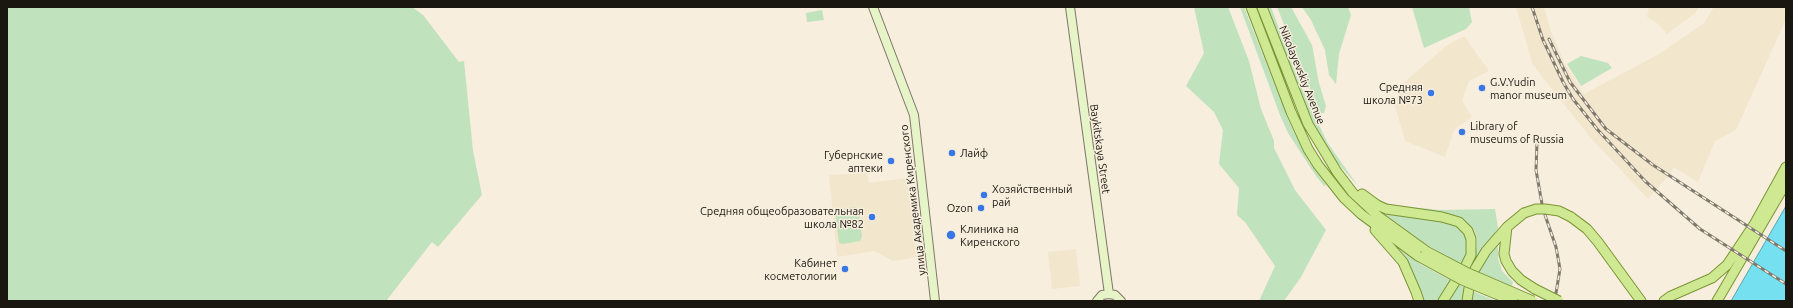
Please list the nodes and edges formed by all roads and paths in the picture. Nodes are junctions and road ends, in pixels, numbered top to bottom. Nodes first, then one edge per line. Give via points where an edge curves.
1 (873, 7) edge
2 (1070, 7) edge
3 (1251, 7) edge
4 (1262, 7) edge
5 (1786, 167) edge
6 (1337, 172) junction
7 (1786, 183) edge
8 (1361, 214) junction
9 (1507, 227) junction
10 (1422, 253) junction
11 (1466, 265) dead end
12 (1475, 269) dead end
13 (1455, 282) dead end
14 (1469, 288) dead end
15 (1109, 294) junction
16 (1718, 298) edge
17 (935, 301) edge
18 (1097, 301) edge
19 (1121, 301) edge
20 (1419, 301) edge
21 (1443, 301) edge
22 (1467, 301) edge
23 (1513, 301) edge
24 (1533, 301) edge
25 (1559, 301) edge
26 (1641, 301) edge
27 (1664, 301) edge

1 - 17 main road, улица Академика Киренского via 914,115
2 - 15 main road, Baykitskaya Street
3 - 8 main road, Nikolayevskiy Avenue via 1308,149 1330,182
4 - 6 main road, Nikolayevskiy Avenue via 1308,124
5 - 27 main road via 1755,223 1727,265 1712,278
6 - 10 main road, Nikolayevskiy Avenue via 1379,217
6 - 11 main road via 1377,205 1459,222 1468,231 1471,239 1471,255
7 - 16 main road
8 - 10 main road, Nikolayevskiy Avenue
8 - 20 main road via 1402,262
9 - 12 main road via 1486,251
9 - 25 main road, bridge via 1504,243 1506,261 1512,271 1534,289
9 - 26 main road, bridge via 1524,213 1536,209 1559,211 1571,217 1587,229 1598,242
10 - 23 main road, Nikolayevskiy Avenue, bridge via 1456,277
10 - 24 main road, Nikolayevskiy Avenue, bridge
13 - 21 main road
14 - 22 main road
15 - 18 main road via 1102,295
15 - 19 main road via 1115,295

